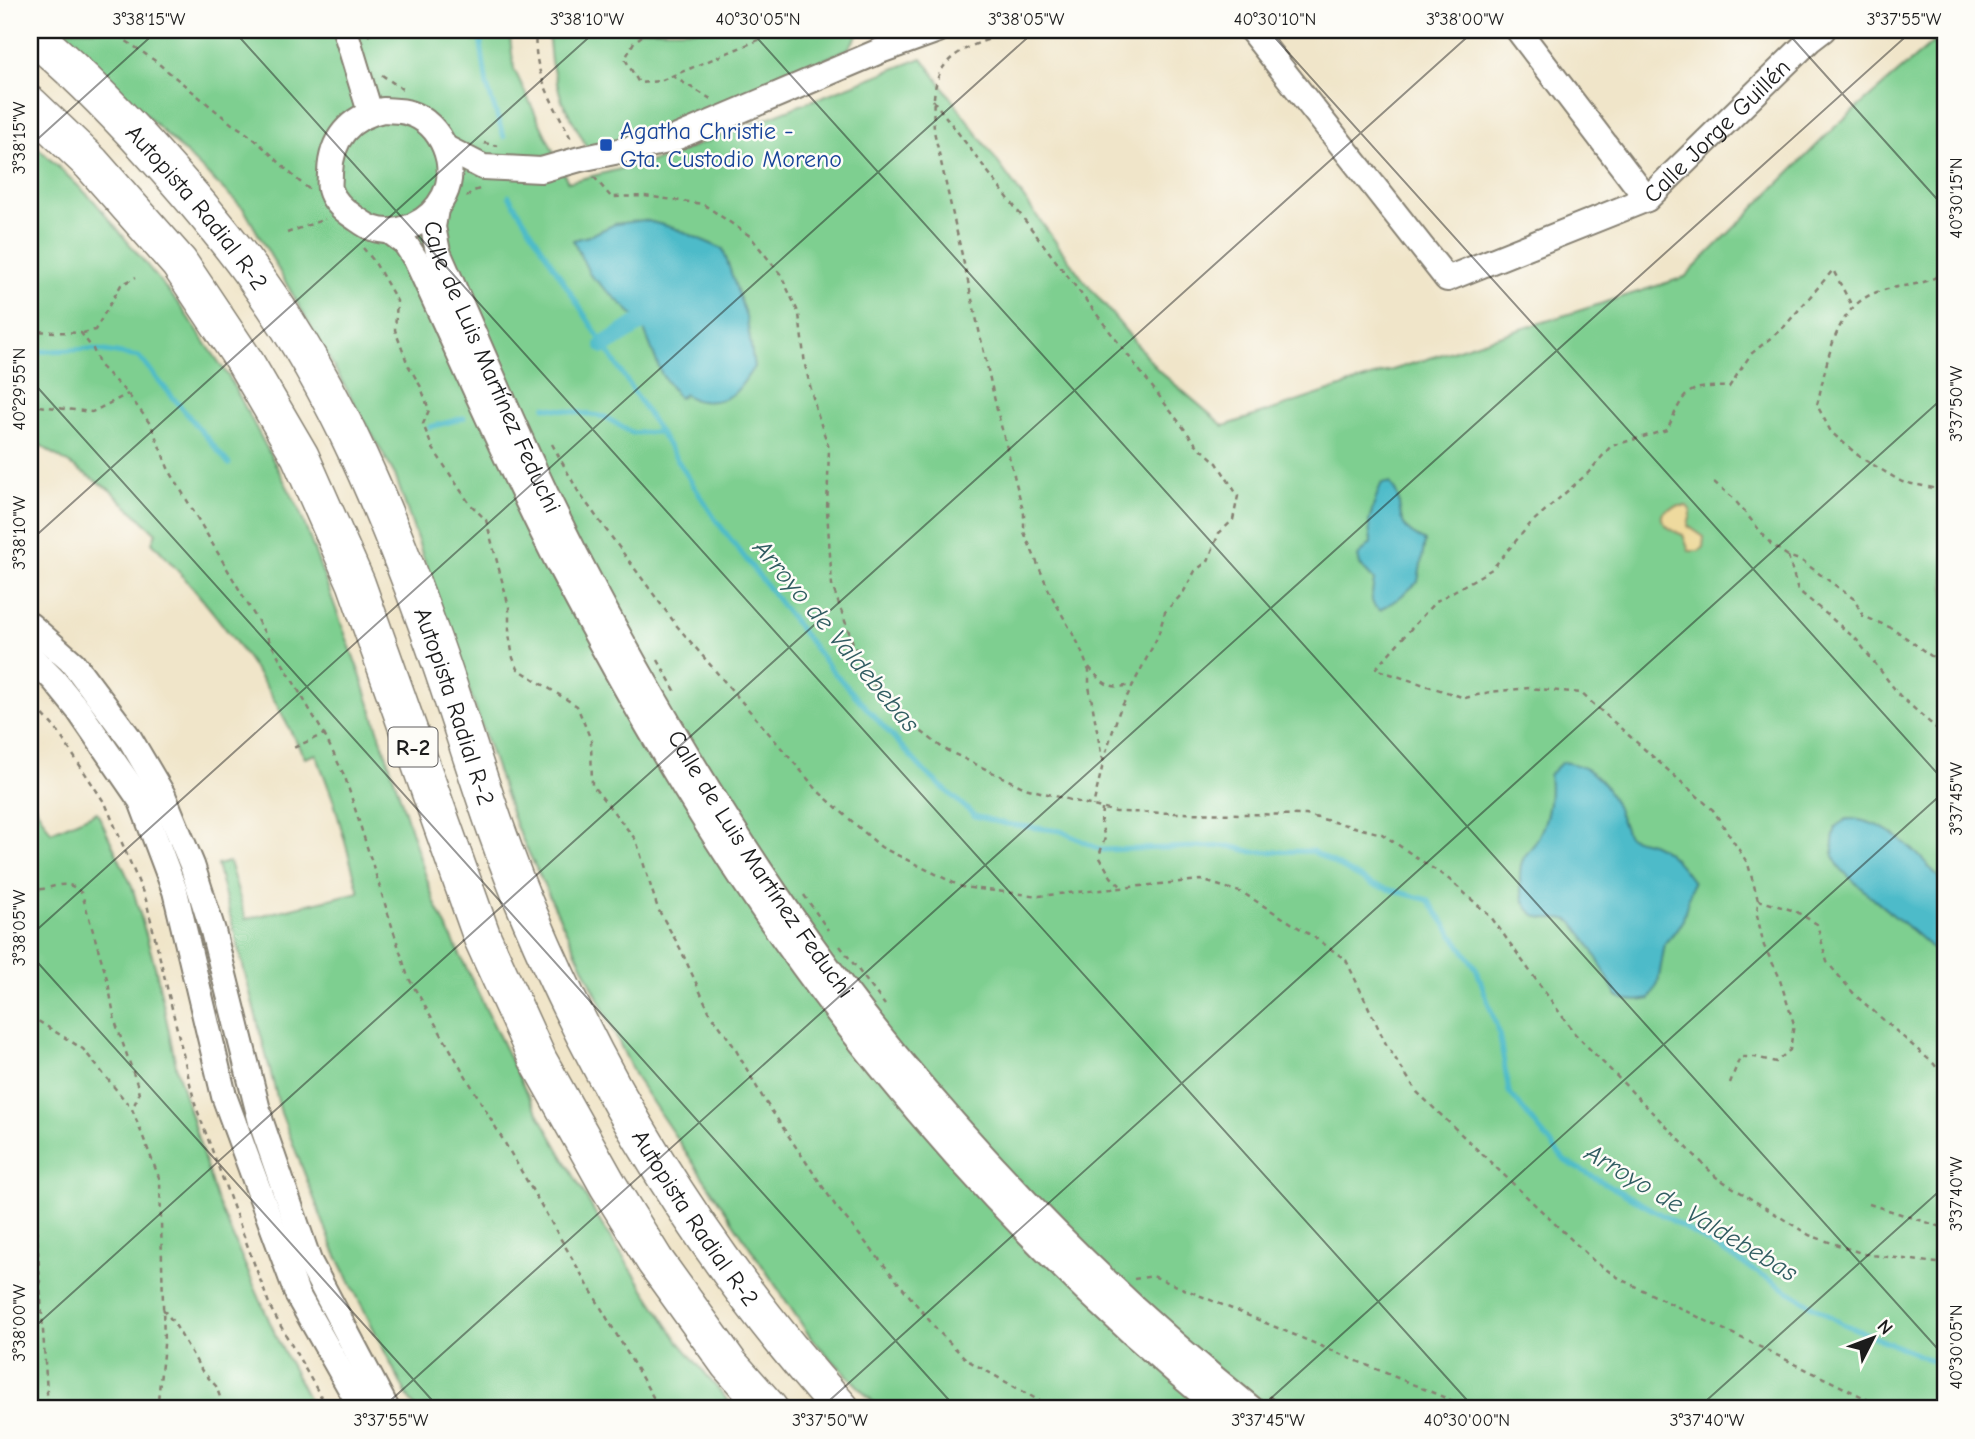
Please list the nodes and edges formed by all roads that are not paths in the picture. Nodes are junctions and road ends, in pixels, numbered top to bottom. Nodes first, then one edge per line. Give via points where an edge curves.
1 (345, 30) edge
2 (938, 30) edge
3 (1251, 30) edge
4 (1518, 30) edge
5 (30, 33) edge
6 (1812, 33) edge
7 (878, 40) edge
8 (30, 105) edge
9 (370, 113) junction
10 (446, 148) junction
11 (484, 177) junction
12 (1647, 199) junction
13 (449, 200) junction
14 (389, 231) junction
15 (30, 625) edge
16 (30, 656) edge
17 (1258, 1400) edge
18 (362, 1409) edge
19 (387, 1409) edge
20 (769, 1409) edge
21 (841, 1409) edge
22 (1220, 1409) edge

1 - 9 street
2 - 7 street
3 - 12 street, Calle Jorge Guillén via 1447,279
4 - 12 street
5 - 21 highway, Autopista Radial R-2 / R-2 via 114,111 197,202 261,285 300,348 338,414 388,524 529,915 586,1041 643,1143 696,1224
6 - 12 street, Calle Jorge Guillén
7 - 11 street via 668,141 541,170
8 - 20 highway, Autopista Radial R-2 / R-2 via 91,163 179,263 300,456 356,583 482,937 538,1060 655,1261 729,1364
9 - 10 street via 410,113 433,128
9 - 14 street via 343,131 330,155 336,199 371,228
10 - 11 street
10 - 13 street
11 - 13 street via 463,176
13 - 14 street via 409,228
13 - 17 street, Calle de Luis Martínez Feduchi via 433,227 438,253 528,455 575,552 690,759 754,861 895,1054 1055,1231 1138,1312
14 - 22 street, Calle de Luis Martínez Feduchi via 405,243 416,260 557,561 612,662 688,792 783,937 879,1066 955,1154 1124,1327
15 - 19 street via 73,663 131,739 163,795 213,931 261,1122 309,1261
16 - 18 street via 79,710 141,802 175,891 224,1096 298,1296

